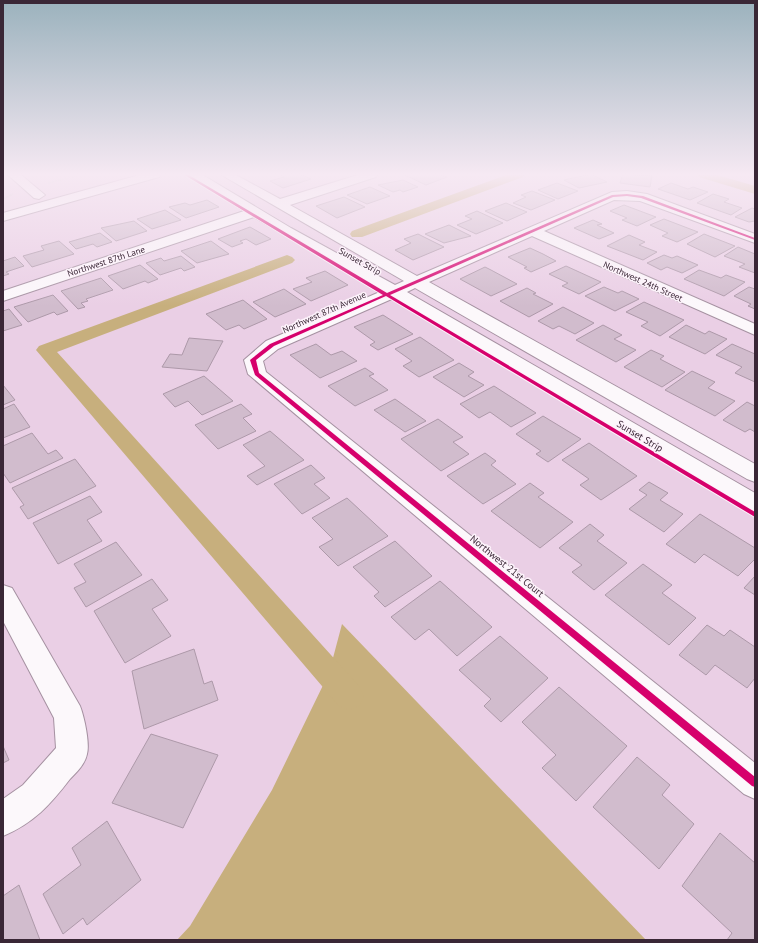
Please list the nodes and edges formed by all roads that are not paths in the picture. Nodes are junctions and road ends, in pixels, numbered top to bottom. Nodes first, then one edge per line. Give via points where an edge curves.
1 (237, 218) edge
2 (266, 218) edge
3 (303, 218) edge
4 (562, 218) edge
5 (699, 218) edge
6 (532, 231) junction
7 (755, 239) edge
8 (415, 281) junction
9 (394, 291) junction
10 (3, 296) edge
11 (755, 330) edge
12 (253, 360) joint
13 (755, 474) edge
14 (755, 504) edge
15 (3, 596) edge
16 (755, 783) edge
17 (3, 819) edge

1 - 10 street, Northwest 87th Lane
2 - 9 street, Sunset Strip
3 - 8 street, Sunset Strip
4 - 6 street, Northwest 87th Avenue
5 - 7 street, Northwest 87th Avenue
6 - 8 street, Northwest 87th Avenue
6 - 11 street, Northwest 24th Street
8 - 9 street, Northwest 87th Avenue
8 - 13 street, Sunset Strip
9 - 12 street, Northwest 87th Avenue via 272,345
9 - 14 street, Sunset Strip
12 - 16 street, Northwest 21st Court via 257,374
15 - 17 street via 69,716 72,753 35,797

